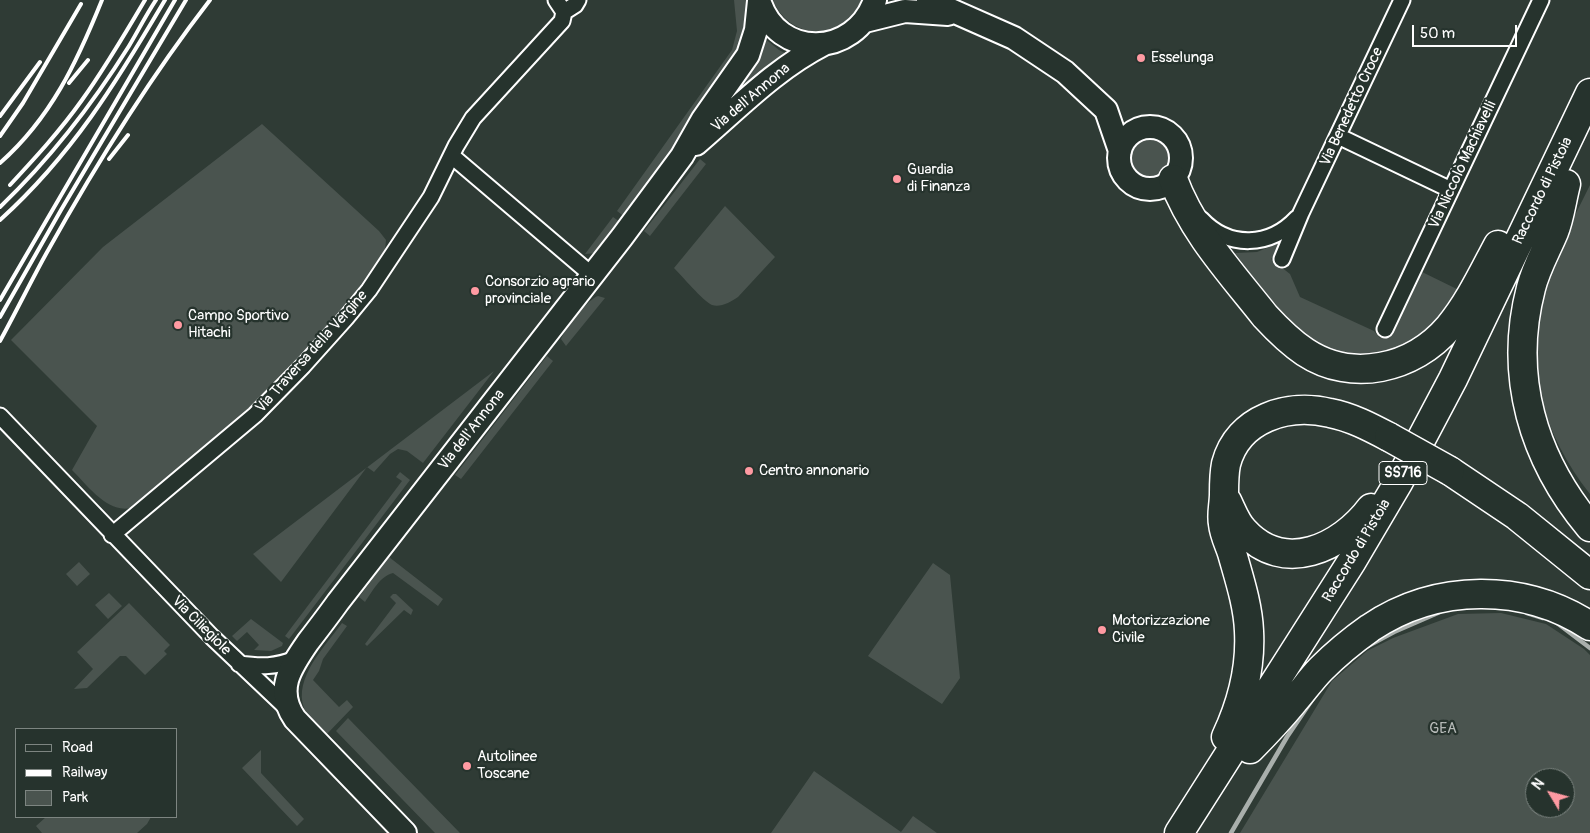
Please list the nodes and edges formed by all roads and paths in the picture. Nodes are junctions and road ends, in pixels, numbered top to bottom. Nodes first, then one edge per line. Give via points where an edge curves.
1 (578, 0) edge
2 (759, 0) edge
3 (875, 0) edge
4 (928, 0) edge
5 (1402, 0) edge
6 (1542, 0) edge
7 (560, 6) edge
8 (959, 15) junction
9 (865, 20) junction
10 (824, 44) junction
11 (1590, 91) edge
12 (1106, 110) junction
13 (1147, 127) junction
14 (1590, 132) edge
15 (1338, 136) junction
16 (1120, 151) junction
17 (452, 156) junction
18 (682, 156) junction
19 (1175, 177) junction
20 (1566, 184) junction
21 (1451, 190) junction
22 (1301, 213) junction
23 (1282, 258) dead end
24 (593, 276) junction
25 (1385, 329) dead end
26 (0, 416) edge
27 (1432, 420) junction
28 (1224, 494) junction
29 (1590, 527) edge
30 (112, 535) junction
31 (1590, 575) edge
32 (1590, 626) edge
33 (296, 659) junction
34 (239, 664) junction
35 (291, 712) junction
36 (1250, 750) junction
37 (405, 833) edge
38 (1178, 833) edge
39 (1195, 833) edge

1 - 7 street, Via Traversa della Vergine via 572,8
2 - 10 street, Via dell'Annona via 768,20 783,34 807,44
2 - 18 street, Via dell'Annona via 756,30 748,55 703,119
3 - 9 street, Via dell'Annona
4 - 8 street
5 - 15 street, Via Benedetto Croce
6 - 21 street, Via Niccolò Machiavelli
7 - 17 street, Via Traversa della Vergine via 564,17 558,26 473,118
8 - 9 street via 905,11
8 - 12 street via 1029,47 1065,72
9 - 10 street, Via dell'Annona via 847,37
10 - 18 street, Via dell'Annona via 780,71
11 - 19 highway via 1545,160 1458,314 1432,344 1402,362 1380,368 1352,369 1322,361 1282,334 1200,232 1182,203
11 - 27 highway, Raccordo di Pistoia / SS716
12 - 13 street
12 - 16 street
13 - 16 street via 1133,133
13 - 19 street via 1166,131 1176,141 1182,157
14 - 20 highway, Raccordo di Pistoia / SS716
15 - 21 street
15 - 22 street, Via Benedetto Croce
16 - 19 street via 1122,172 1137,186 1158,188
17 - 24 street
17 - 30 street, Via Traversa della Vergine via 431,197 374,284 309,360 238,430
18 - 24 street, Via dell'Annona
19 - 22 street, Via Benedetto Croce via 1194,208 1209,226 1222,235 1250,241 1269,238 1284,231
20 - 29 highway via 1556,225 1531,288 1522,374 1528,412 1542,450 1560,485
20 - 36 highway, Raccordo di Pistoia / SS716 via 1432,455 1365,569
21 - 25 street, Via Niccolò Machiavelli
22 - 23 street, Via Benedetto Croce
24 - 33 street, Via dell'Annona
26 - 30 street, Via Ciliegiole
27 - 28 highway via 1368,511 1341,538 1320,549 1290,554 1263,546 1244,531
27 - 38 highway, Raccordo di Pistoia / SS716 via 1352,561
28 - 31 highway, bridge via 1226,464 1244,432 1274,414 1296,409 1329,412 1389,436 1450,471 1517,516
28 - 38 highway via 1222,523 1243,593 1249,628 1248,671 1234,719 1185,806
30 - 34 street, Via Ciliegiole
32 - 36 highway via 1541,602 1509,595 1466,594 1420,604 1372,627 1336,655 1318,671
33 - 34 street via 274,666
33 - 35 street, Via dell'Annona via 286,682
34 - 35 street, Via Ciliegiole
35 - 37 street, Via Ciliegiole via 309,735
36 - 39 highway, Raccordo di Pistoia / SS716

